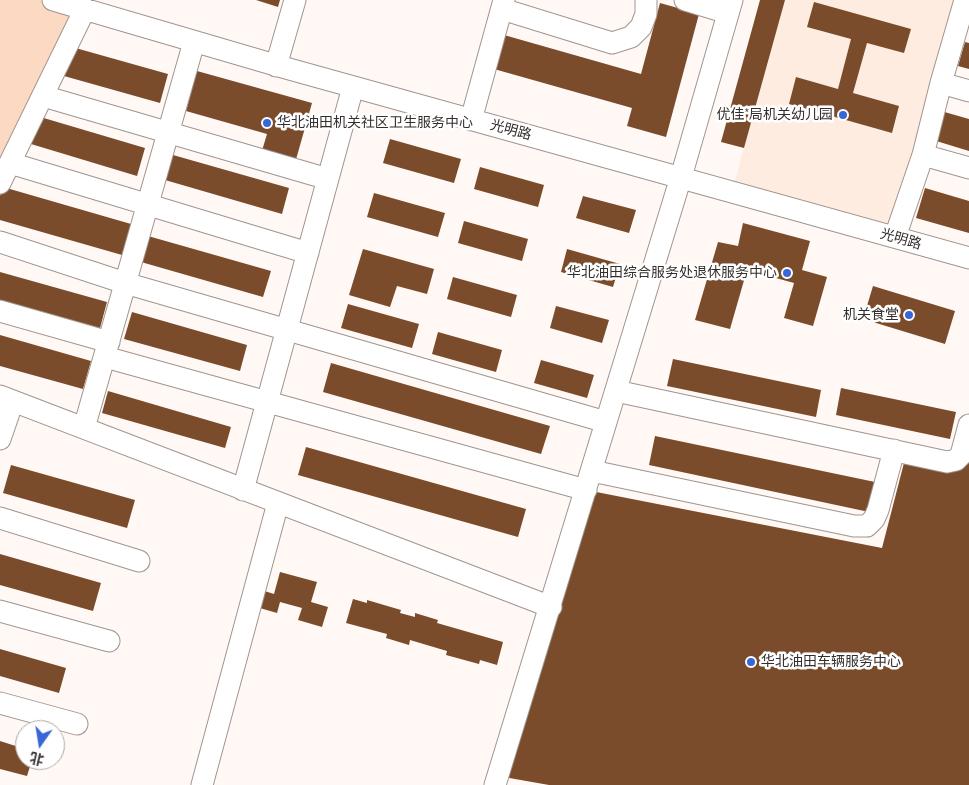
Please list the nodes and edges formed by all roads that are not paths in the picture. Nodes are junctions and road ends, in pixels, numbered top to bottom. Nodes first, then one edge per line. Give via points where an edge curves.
1 (53, 0) edge
2 (295, 0) edge
3 (646, 0) edge
4 (685, 0) edge
5 (965, 0) edge
6 (503, 4) edge
7 (730, 6) edge
8 (85, 9) junction
9 (964, 25) edge
10 (194, 42) junction
11 (276, 66) junction
12 (940, 83) junction
13 (352, 87) junction
14 (969, 91) edge
15 (43, 96) junction
16 (471, 120) junction
17 (168, 132) junction
18 (923, 155) junction
19 (10, 163) junction
20 (969, 168) edge
21 (681, 177) junction
22 (328, 179) junction
23 (0, 183) edge
24 (147, 206) junction
25 (895, 237) junction
26 (0, 242) edge
27 (308, 252) junction
28 (969, 258) edge
29 (125, 283) junction
30 (0, 311) edge
31 (287, 329) junction
32 (107, 350) junction
33 (616, 391) junction
34 (7, 399) edge
35 (267, 402) junction
36 (606, 422) junction
37 (969, 425) edge
38 (84, 428) junction
39 (0, 439) edge
40 (894, 450) junction
41 (589, 480) junction
42 (243, 490) junction
43 (278, 503) junction
44 (0, 518) edge
45 (139, 561) dead end
46 (550, 607) junction
47 (0, 611) edge
48 (109, 640) dead end
49 (0, 703) edge
50 (77, 724) dead end
51 (202, 785) edge
52 (495, 785) edge

1 - 8 lane, 光明路
2 - 11 lane
3 - 6 lane via 646,14 641,26 630,37 612,43
4 - 7 lane
5 - 9 lane
6 - 16 lane
7 - 21 lane
8 - 10 lane, 光明路
8 - 15 lane
9 - 12 lane
10 - 11 lane, 光明路
10 - 17 lane
11 - 13 lane, 光明路
12 - 14 lane
12 - 18 lane
13 - 16 lane, 光明路
13 - 22 lane
15 - 17 lane
15 - 19 lane
16 - 21 lane, 光明路
17 - 22 lane
17 - 24 lane
18 - 20 lane
18 - 25 lane
19 - 23 lane
19 - 24 lane
21 - 25 lane, 光明路
21 - 33 lane
22 - 27 lane
24 - 27 lane
24 - 29 lane
25 - 28 lane, 光明路
26 - 29 lane
27 - 31 lane
29 - 31 lane
29 - 32 lane
30 - 32 lane
31 - 35 lane
31 - 36 lane
32 - 35 lane
32 - 38 lane
33 - 36 lane
33 - 40 lane
34 - 38 lane
34 - 39 lane
35 - 41 lane
35 - 42 lane
36 - 41 lane
37 - 40 lane via 961,455 956,460 947,462
38 - 42 lane
40 - 41 lane via 878,510 867,526
41 - 46 lane
42 - 43 lane
43 - 46 lane
43 - 51 lane
44 - 45 lane
46 - 52 lane
47 - 48 lane
49 - 50 lane

